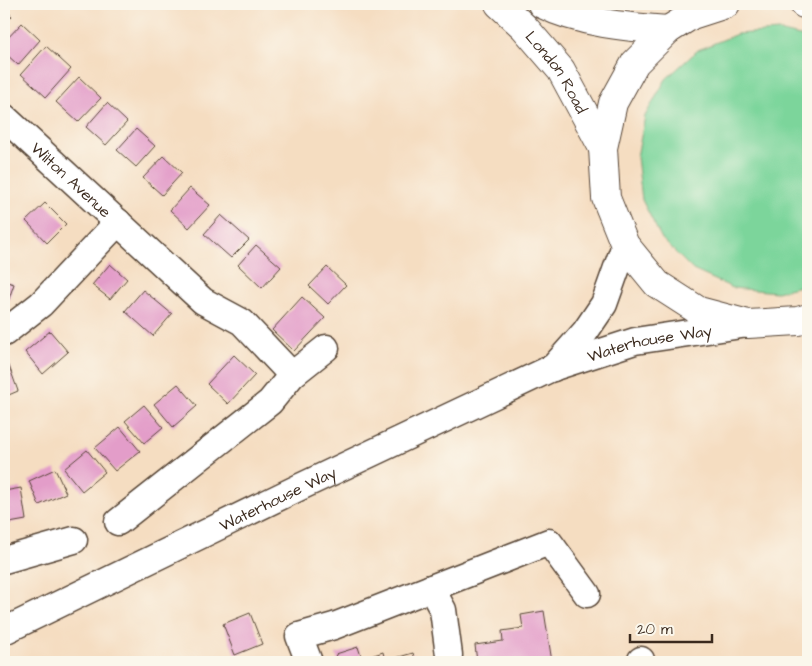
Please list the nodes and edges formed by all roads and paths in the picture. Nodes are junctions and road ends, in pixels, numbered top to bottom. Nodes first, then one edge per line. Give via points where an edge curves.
1 (499, 4) edge
2 (542, 4) edge
3 (722, 4) edge
4 (804, 4) edge
5 (808, 5) edge
6 (668, 30) junction
7 (4, 117) edge
8 (603, 148) junction
9 (118, 222) junction
10 (625, 245) junction
11 (805, 322) edge
12 (748, 324) junction
13 (4, 333) edge
14 (326, 348) dead end
15 (552, 368) junction
16 (292, 375) junction
17 (118, 522) dead end
18 (74, 540) dead end
19 (4, 560) edge
20 (431, 588) junction
21 (587, 594) dead end
22 (4, 631) edge
23 (449, 655) dead end
24 (309, 662) edge

1 - 8 main road, London Road via 524,26 561,70
2 - 6 main road, London Road via 558,12 624,27
3 - 6 main road
4 - 5 main road
6 - 8 main road via 635,63 613,103
7 - 9 street, Wilton Avenue
8 - 10 main road via 606,198
9 - 13 street via 48,311
9 - 16 street, Wilton Avenue via 203,301 242,322
10 - 12 main road via 657,284 699,311
10 - 15 street, Waterhouse Way via 604,304 585,332
11 - 12 main road
12 - 15 street, Waterhouse Way via 635,341
14 - 16 street
15 - 22 street, Waterhouse Way
16 - 17 street via 270,402
18 - 19 street
20 - 21 street via 548,542
20 - 23 street via 443,610
20 - 24 street via 334,626 299,636

